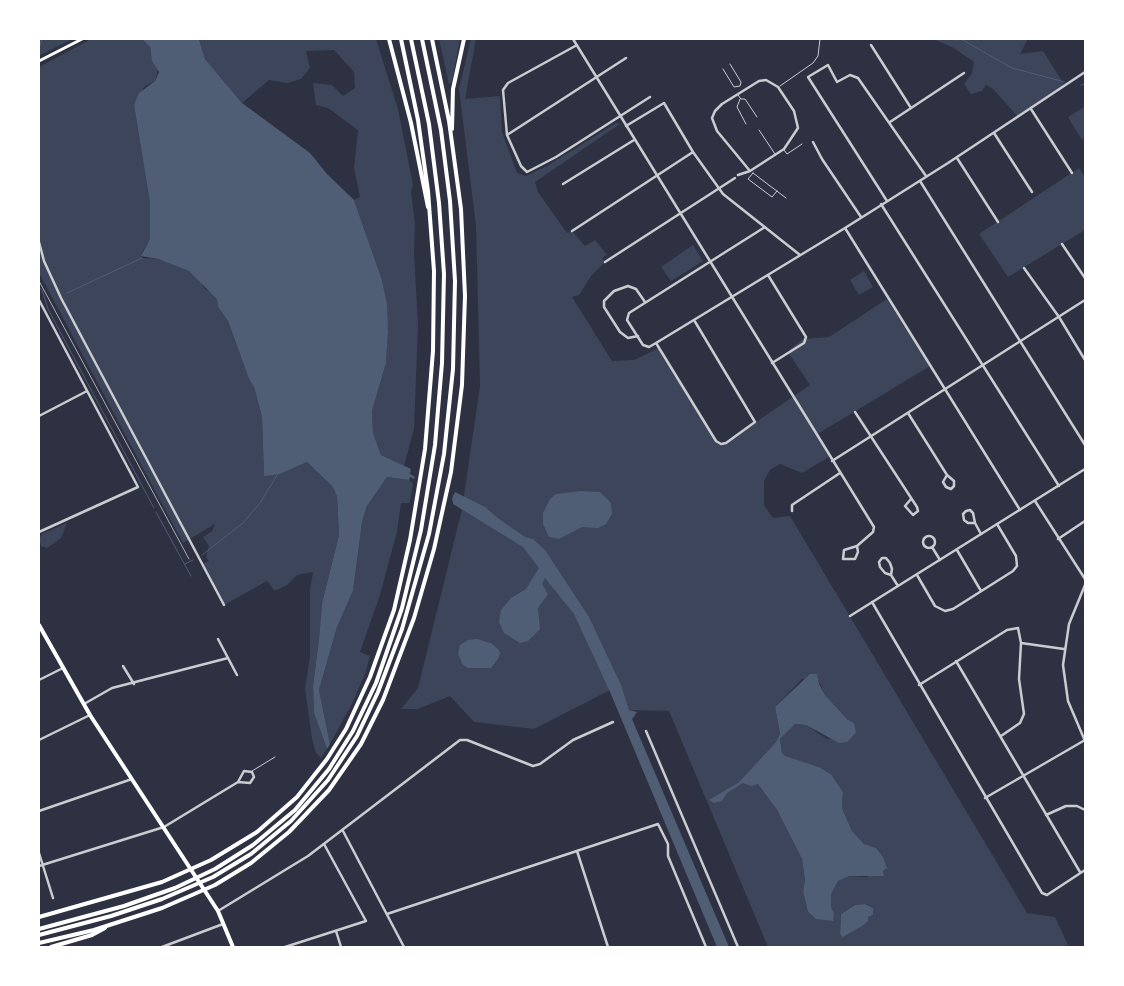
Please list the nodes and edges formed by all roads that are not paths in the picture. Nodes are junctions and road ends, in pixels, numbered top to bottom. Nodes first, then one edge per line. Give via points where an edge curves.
1 (82, 39) edge
2 (389, 39) edge
3 (401, 39) edge
4 (411, 39) edge
5 (422, 39) edge
6 (432, 39) edge
7 (464, 39) edge
8 (573, 39) edge
9 (820, 39) edge
10 (871, 45) dead end
11 (577, 46) junction
12 (626, 58) dead end
13 (39, 61) edge
14 (730, 64) dead end
15 (723, 69) dead end
16 (1085, 72) edge
17 (964, 73) dead end
18 (596, 77) junction
19 (740, 86) junction
20 (778, 87) junction
21 (743, 91) junction
22 (738, 94) junction
23 (650, 97) dead end
24 (741, 99) junction
25 (911, 108) junction
26 (1031, 108) junction
27 (757, 116) dead end
28 (620, 117) junction
29 (890, 122) junction
30 (746, 124) dead end
31 (626, 126) junction
32 (759, 130) dead end
33 (994, 133) junction
34 (506, 135) junction
35 (452, 139) junction
36 (634, 140) junction
37 (813, 142) dead end
38 (802, 144) dead end
39 (784, 149) junction
40 (693, 152) junction
41 (775, 155) junction
42 (957, 158) junction
43 (751, 172) junction
44 (1072, 173) dead end
45 (657, 175) junction
46 (927, 177) junction
47 (920, 181) junction
48 (563, 184) dead end
49 (719, 188) junction
50 (777, 191) junction
51 (1032, 192) dead end
52 (786, 198) dead end
53 (887, 201) junction
54 (881, 204) junction
55 (681, 213) junction
56 (431, 217) junction
57 (862, 217) junction
58 (998, 222) dead end
59 (765, 226) junction
60 (845, 228) junction
61 (572, 231) dead end
62 (39, 242) edge
63 (1062, 244) dead end
64 (800, 255) junction
65 (604, 262) dead end
66 (709, 263) junction
67 (1024, 268) dead end
68 (768, 275) junction
69 (1085, 278) edge
70 (731, 297) junction
71 (39, 300) edge
72 (1085, 300) edge
73 (645, 302) junction
74 (1059, 317) junction
75 (694, 320) junction
76 (638, 336) junction
77 (1021, 341) junction
78 (656, 343) junction
79 (1085, 360) edge
80 (772, 363) junction
81 (983, 365) junction
82 (946, 389) junction
83 (87, 391) junction
84 (855, 412) dead end
85 (908, 413) junction
86 (39, 416) edge
87 (870, 436) junction
88 (1085, 445) edge
89 (832, 461) junction
90 (1085, 469) edge
91 (840, 473) junction
92 (947, 475) junction
93 (1059, 486) junction
94 (911, 499) junction
95 (1035, 501) junction
96 (1020, 510) junction
97 (792, 511) dead end
98 (1085, 521) edge
99 (974, 524) junction
100 (997, 524) junction
101 (39, 532) edge
102 (982, 534) junction
103 (1058, 539) junction
104 (857, 546) junction
105 (932, 547) junction
106 (957, 550) junction
107 (940, 560) junction
108 (891, 575) junction
109 (917, 575) junction
110 (1085, 579) edge
111 (1085, 585) edge
112 (898, 586) junction
113 (981, 591) junction
114 (872, 602) junction
115 (224, 605) dead end
116 (850, 616) dead end
117 (39, 628) edge
118 (218, 639) dead end
119 (1021, 643) junction
120 (1064, 649) junction
121 (228, 658) junction
122 (956, 661) junction
123 (123, 666) dead end
124 (63, 668) junction
125 (237, 675) dead end
126 (39, 680) edge
127 (134, 684) junction
128 (920, 685) junction
129 (84, 704) junction
130 (90, 715) junction
131 (614, 722) dead end
132 (646, 731) dead end
133 (1000, 736) junction
134 (39, 740) edge
135 (1085, 740) edge
136 (275, 757) dead end
137 (251, 771) junction
138 (1023, 775) junction
139 (132, 779) junction
140 (238, 782) junction
141 (985, 798) junction
142 (1085, 810) edge
143 (39, 811) edge
144 (1046, 815) junction
145 (164, 827) junction
146 (342, 831) junction
147 (324, 844) junction
148 (577, 851) junction
149 (39, 853) edge
150 (41, 866) edge
151 (1085, 870) edge
152 (1080, 872) junction
153 (53, 898) dead end
154 (218, 911) junction
155 (387, 914) junction
156 (39, 917) edge
157 (224, 923) junction
158 (114, 924) junction
159 (39, 929) edge
160 (336, 931) junction
161 (39, 935) edge
162 (39, 944) edge
163 (51, 947) edge
164 (162, 947) edge
165 (233, 947) edge
166 (285, 947) edge
167 (341, 947) edge
168 (404, 947) edge
169 (608, 947) edge
170 (706, 947) edge
171 (738, 947) edge

1 - 13 main road
2 - 56 main road
3 - 56 main road via 420,128
4 - 159 main road via 433,151 443,256 442,372 426,501 404,599 373,690 339,755 301,803 246,850 192,881 124,906
5 - 161 main road via 444,148 454,264 453,369 435,505 412,594 378,692 348,752 328,780 278,833 251,854 195,886 128,910
6 - 35 main road
7 - 35 main road via 453,89
8 - 11 street
9 - 20 lane via 820,50 813,63
10 - 25 street
11 - 18 street
11 - 34 street via 504,88
12 - 18 street
14 - 19 lane via 741,82
15 - 19 lane via 734,87
16 - 26 street
17 - 25 street
18 - 28 street
18 - 34 street
19 - 21 lane
20 - 21 street via 764,80
20 - 39 street via 794,111 798,124
21 - 22 street
22 - 24 lane
22 - 43 street via 715,111 712,121
23 - 28 street
24 - 27 lane via 745,99
24 - 30 lane via 737,107
25 - 29 street
26 - 33 street
26 - 44 street
28 - 31 street
28 - 34 street via 527,172
29 - 46 street
29 - 53 street via 858,78 850,76 837,82 828,65 808,77
31 - 36 street
31 - 40 street via 664,103
32 - 41 lane
33 - 42 street
33 - 51 street
35 - 158 main road via 462,226 464,314 460,402 444,510 420,601 385,695 352,759 308,814 251,863 199,893
36 - 45 street
36 - 48 street
37 - 57 street
38 - 39 lane via 787,154
39 - 41 street
40 - 45 street
40 - 49 street
41 - 43 street
42 - 46 street
42 - 58 street
43 - 49 street via 737,176
43 - 50 lane
43 - 50 lane via 748,180 772,197
45 - 55 street
45 - 61 street
46 - 47 street
47 - 53 street
47 - 77 street
49 - 55 street
49 - 59 street via 735,205
50 - 52 lane
53 - 54 street
54 - 57 street
54 - 81 street
55 - 65 street
55 - 66 street
56 - 156 main road via 433,351 422,473 396,601 366,687 346,729 328,759 292,802 242,842 186,872 128,894
57 - 60 street
59 - 64 street
59 - 66 street
60 - 64 street
60 - 82 street via 887,300
62 - 115 street via 61,298
63 - 69 street
64 - 68 street
66 - 70 street
66 - 73 street
67 - 74 street
68 - 70 street
68 - 80 street via 806,337 804,344
70 - 75 street
70 - 80 street
71 - 83 street
72 - 74 street
73 - 76 street via 627,317
73 - 76 street via 636,289 628,286 614,291 605,298 603,305 620,332 628,338
74 - 77 street
74 - 79 street
75 - 78 street
75 - 78 street via 755,422 726,443 716,441
76 - 78 street via 646,347
77 - 81 street
77 - 88 street
80 - 89 street
81 - 82 street
81 - 93 street
82 - 85 street
82 - 96 street
83 - 86 street
83 - 101 street via 138,486
84 - 87 street
85 - 87 street
85 - 92 street
87 - 89 street
87 - 94 street
89 - 91 street
90 - 93 street
91 - 97 street via 792,505
91 - 104 street via 874,527 871,535
92 - 92 street via 943,482 951,489 955,482
93 - 95 street
94 - 94 street via 905,506 913,515 918,510
95 - 96 street
95 - 103 street
96 - 100 street
98 - 103 street
99 - 99 street via 973,513 966,510 965,522
99 - 102 street
100 - 102 street
100 - 113 street via 1018,562 1013,571
102 - 106 street
103 - 110 street
104 - 104 street via 844,550 843,559 855,559
105 - 105 street via 934,538 925,537 924,547
105 - 107 street
106 - 107 street
106 - 113 street
107 - 109 street
108 - 108 street via 891,565 887,558 882,558 880,567
108 - 112 street
109 - 112 street
109 - 113 street via 933,603 941,610 953,609
111 - 120 street via 1072,614
112 - 114 street
114 - 116 street
114 - 128 street
117 - 124 main road
118 - 121 street
119 - 120 street
119 - 122 street via 1020,629 1012,628
119 - 133 street via 1019,678 1024,717
120 - 135 street via 1068,700
121 - 125 street
121 - 127 street
122 - 128 street
122 - 133 street
123 - 127 street
124 - 126 street
124 - 129 main road
127 - 129 street via 107,690
128 - 141 street
129 - 130 main road
130 - 134 street
130 - 139 main road
131 - 146 street via 569,742 533,766 462,740
132 - 171 street
133 - 138 street
135 - 138 street
136 - 137 lane
137 - 140 street via 244,771
137 - 140 street via 254,776 251,782
138 - 141 street
138 - 144 street
139 - 143 street
139 - 145 main road
140 - 145 street
141 - 152 street via 1042,893 1047,895
142 - 144 street via 1066,806
144 - 152 street
145 - 150 street
145 - 154 main road
146 - 147 street
146 - 155 street
147 - 154 street
147 - 160 street via 366,921
148 - 155 street
148 - 169 street
148 - 170 street via 658,824
149 - 150 street
150 - 153 street
151 - 152 street
154 - 157 main road
155 - 168 street
157 - 164 street
157 - 165 main road
158 - 162 main road
158 - 163 main road via 92,935
160 - 166 street
160 - 167 street

